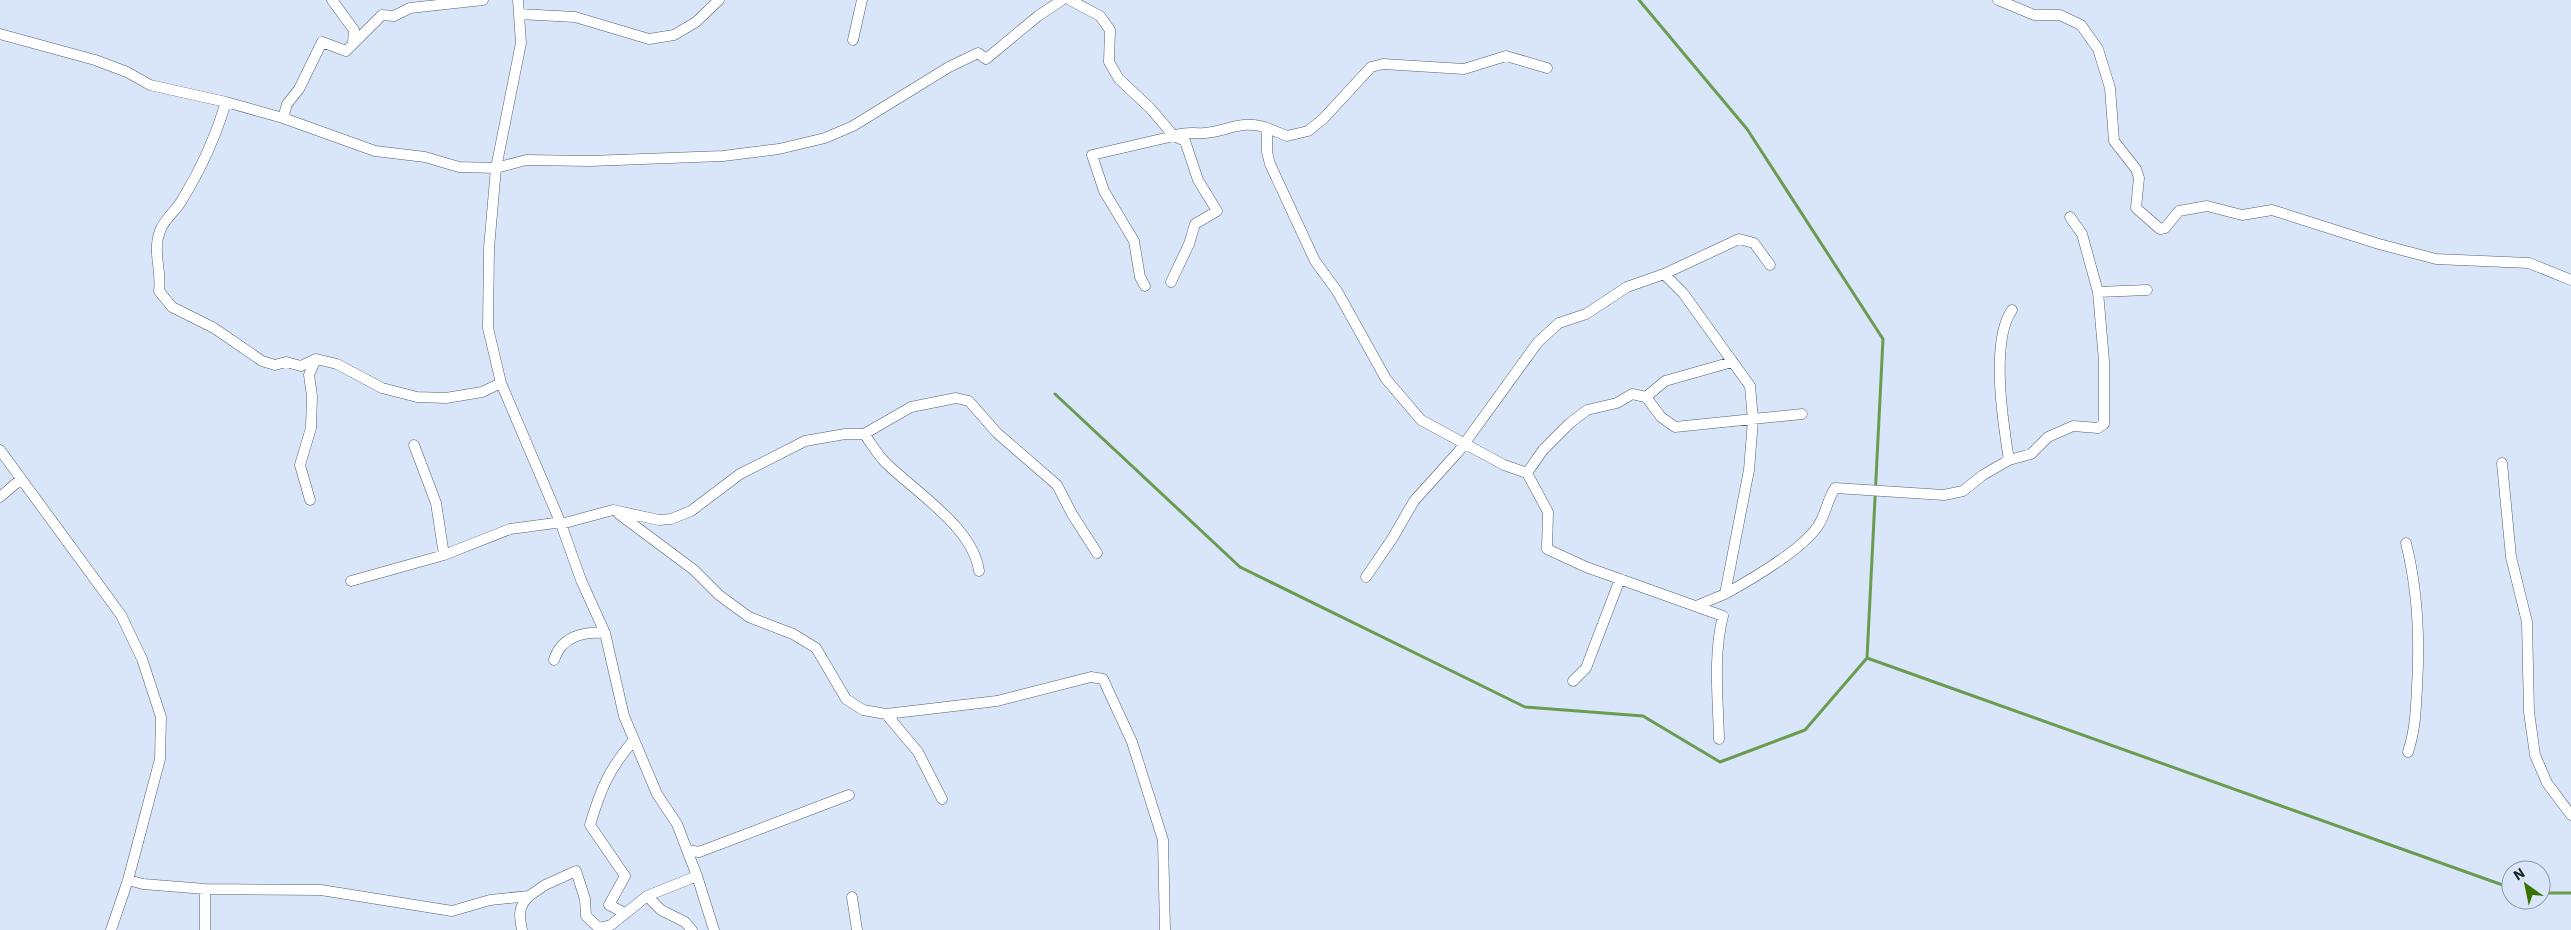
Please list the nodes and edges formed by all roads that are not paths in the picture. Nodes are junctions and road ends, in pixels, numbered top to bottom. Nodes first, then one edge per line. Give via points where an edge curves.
1 (332, 0) edge
2 (483, 0) edge
3 (518, 0) edge
4 (719, 0) edge
5 (862, 0) edge
6 (1062, 0) edge
7 (1070, 0) edge
8 (1998, 0) edge
9 (411, 4) edge
10 (520, 14) junction
11 (0, 34) edge
12 (853, 40) dead end
13 (353, 43) junction
14 (1547, 68) dead end
15 (226, 102) junction
16 (283, 118) junction
17 (1267, 128) junction
18 (1174, 136) junction
19 (496, 168) junction
20 (2070, 217) dead end
21 (1770, 266) dead end
22 (1664, 274) junction
23 (2571, 280) edge
24 (1171, 282) dead end
25 (1145, 286) dead end
26 (2147, 290) dead end
27 (2098, 292) junction
28 (2012, 310) dead end
29 (316, 359) junction
30 (1732, 362) junction
31 (501, 383) junction
32 (1646, 397) junction
33 (1802, 414) dead end
34 (1753, 420) junction
35 (864, 434) junction
36 (1464, 444) junction
37 (414, 445) dead end
38 (0, 450) edge
39 (2009, 460) junction
40 (2502, 463) dead end
41 (1527, 473) junction
42 (21, 479) junction
43 (0, 497) edge
44 (310, 500) dead end
45 (613, 510) junction
46 (562, 524) junction
47 (2406, 543) dead end
48 (1097, 553) dead end
49 (444, 555) junction
50 (979, 571) dead end
51 (1366, 578) dead end
52 (1620, 579) junction
53 (351, 580) dead end
54 (1725, 594) junction
55 (1696, 606) junction
56 (605, 633) junction
57 (554, 660) dead end
58 (1572, 681) dead end
59 (886, 714) junction
60 (1719, 739) dead end
61 (634, 740) junction
62 (2408, 752) dead end
63 (849, 795) dead end
64 (942, 799) dead end
65 (2571, 815) edge
66 (688, 850) junction
67 (697, 876) junction
68 (128, 880) junction
69 (205, 889) junction
70 (529, 896) junction
71 (647, 896) junction
72 (852, 897) dead end
73 (624, 913) junction
74 (594, 927) edge
75 (111, 930) edge
76 (205, 930) edge
77 (522, 930) edge
78 (692, 930) edge
79 (714, 930) edge
80 (857, 930) edge
81 (1165, 930) edge

1 - 13 street via 354,30
2 - 9 street
3 - 10 street
4 - 10 street via 696,22 674,35 649,39 574,17
5 - 12 street
6 - 19 street via 986,59 978,53 949,66 854,126 825,138 779,149 722,156 526,160
7 - 18 street via 1100,16 1110,30 1109,62 1119,80
8 - 23 street via 2034,15 2060,15 2081,25 2098,49 2110,88 2114,141 2136,169 2139,178 2136,208 2160,229 2165,228 2179,211 2207,206 2242,216 2272,210 2436,260 2529,262
9 - 13 street via 394,16 382,15
10 - 19 street via 520,43
11 - 15 street via 95,60 150,85
13 - 16 street via 346,51 322,42 299,89 287,104
14 - 17 street via 1506,56 1464,69 1383,64 1371,67 1324,119 1308,131 1287,136
15 - 16 street
15 - 29 street via 216,136 182,201 160,229 155,248 161,278 159,291 172,307 214,328 262,361 301,366
16 - 19 street via 376,151 425,156 459,167
17 - 18 street via 1239,124 1205,133 1185,131
17 - 36 street via 1270,164 1298,226 1315,261 1337,291 1386,379 1421,420
18 - 24 street via 1185,141 1198,180 1217,211 1194,224 1189,244
18 - 25 street via 1092,155 1104,191 1134,240 1140,277
19 - 31 street via 489,248 488,328
20 - 27 street via 2082,234
21 - 22 street via 1754,243 1739,239
22 - 30 street via 1683,293
22 - 36 street via 1627,288 1586,314 1559,322 1538,342
26 - 27 street
27 - 39 street via 2104,361 2104,424 2098,428 2073,426 2048,437 2031,454
28 - 39 street via 2006,319 2001,360 2001,414
29 - 31 street via 336,364 382,388 417,397 446,398 473,394
29 - 44 street via 309,375 311,428 300,465
30 - 32 street via 1665,381
30 - 34 street via 1750,386
31 - 46 street
32 - 34 street via 1661,417 1675,427
32 - 41 street via 1632,394 1617,403 1587,410 1543,450
33 - 34 street
34 - 54 street via 1749,470
35 - 45 street via 805,441 740,474 691,511 671,519 659,520
35 - 48 street via 911,407 956,398 970,401 997,433 1057,485
35 - 50 street via 883,460 967,538 977,557
36 - 41 street
36 - 51 street via 1440,475 1414,500
37 - 49 street via 436,503
38 - 42 street
39 - 54 street via 1963,491 1944,495 1835,488 1827,499 1819,524 1806,542
40 - 65 street via 2511,557 2527,622 2529,712 2535,754 2547,783
41 - 52 street via 1548,512 1547,549
42 - 43 street
42 - 68 street via 121,615 142,660 161,717 160,759
45 - 46 street
45 - 59 street via 694,570 719,595 749,617 793,634 816,648 846,699 863,710
46 - 49 street via 510,529
46 - 56 street via 581,580
47 - 62 street via 2414,579 2419,648 2415,718
49 - 53 street
52 - 55 street
52 - 58 street via 1586,668
54 - 55 street
55 - 60 street via 1723,616 1718,666
56 - 57 street via 590,632 569,638 557,649
56 - 61 street via 624,716
59 - 64 street via 918,752
59 - 81 street via 998,702 1091,677 1103,679 1132,742 1163,840
61 - 66 street via 657,794 677,824
61 - 73 street via 617,760 601,788 590,824 625,876 610,906
63 - 66 street via 699,852
66 - 67 street
67 - 71 street
67 - 79 street
68 - 69 street
68 - 75 street
69 - 70 street via 321,890 452,911 490,900
69 - 76 street
70 - 74 street via 576,871 585,899 586,916
70 - 77 street via 519,914
71 - 73 street
71 - 78 street via 661,910 685,922
72 - 80 street
73 - 74 street via 612,925

